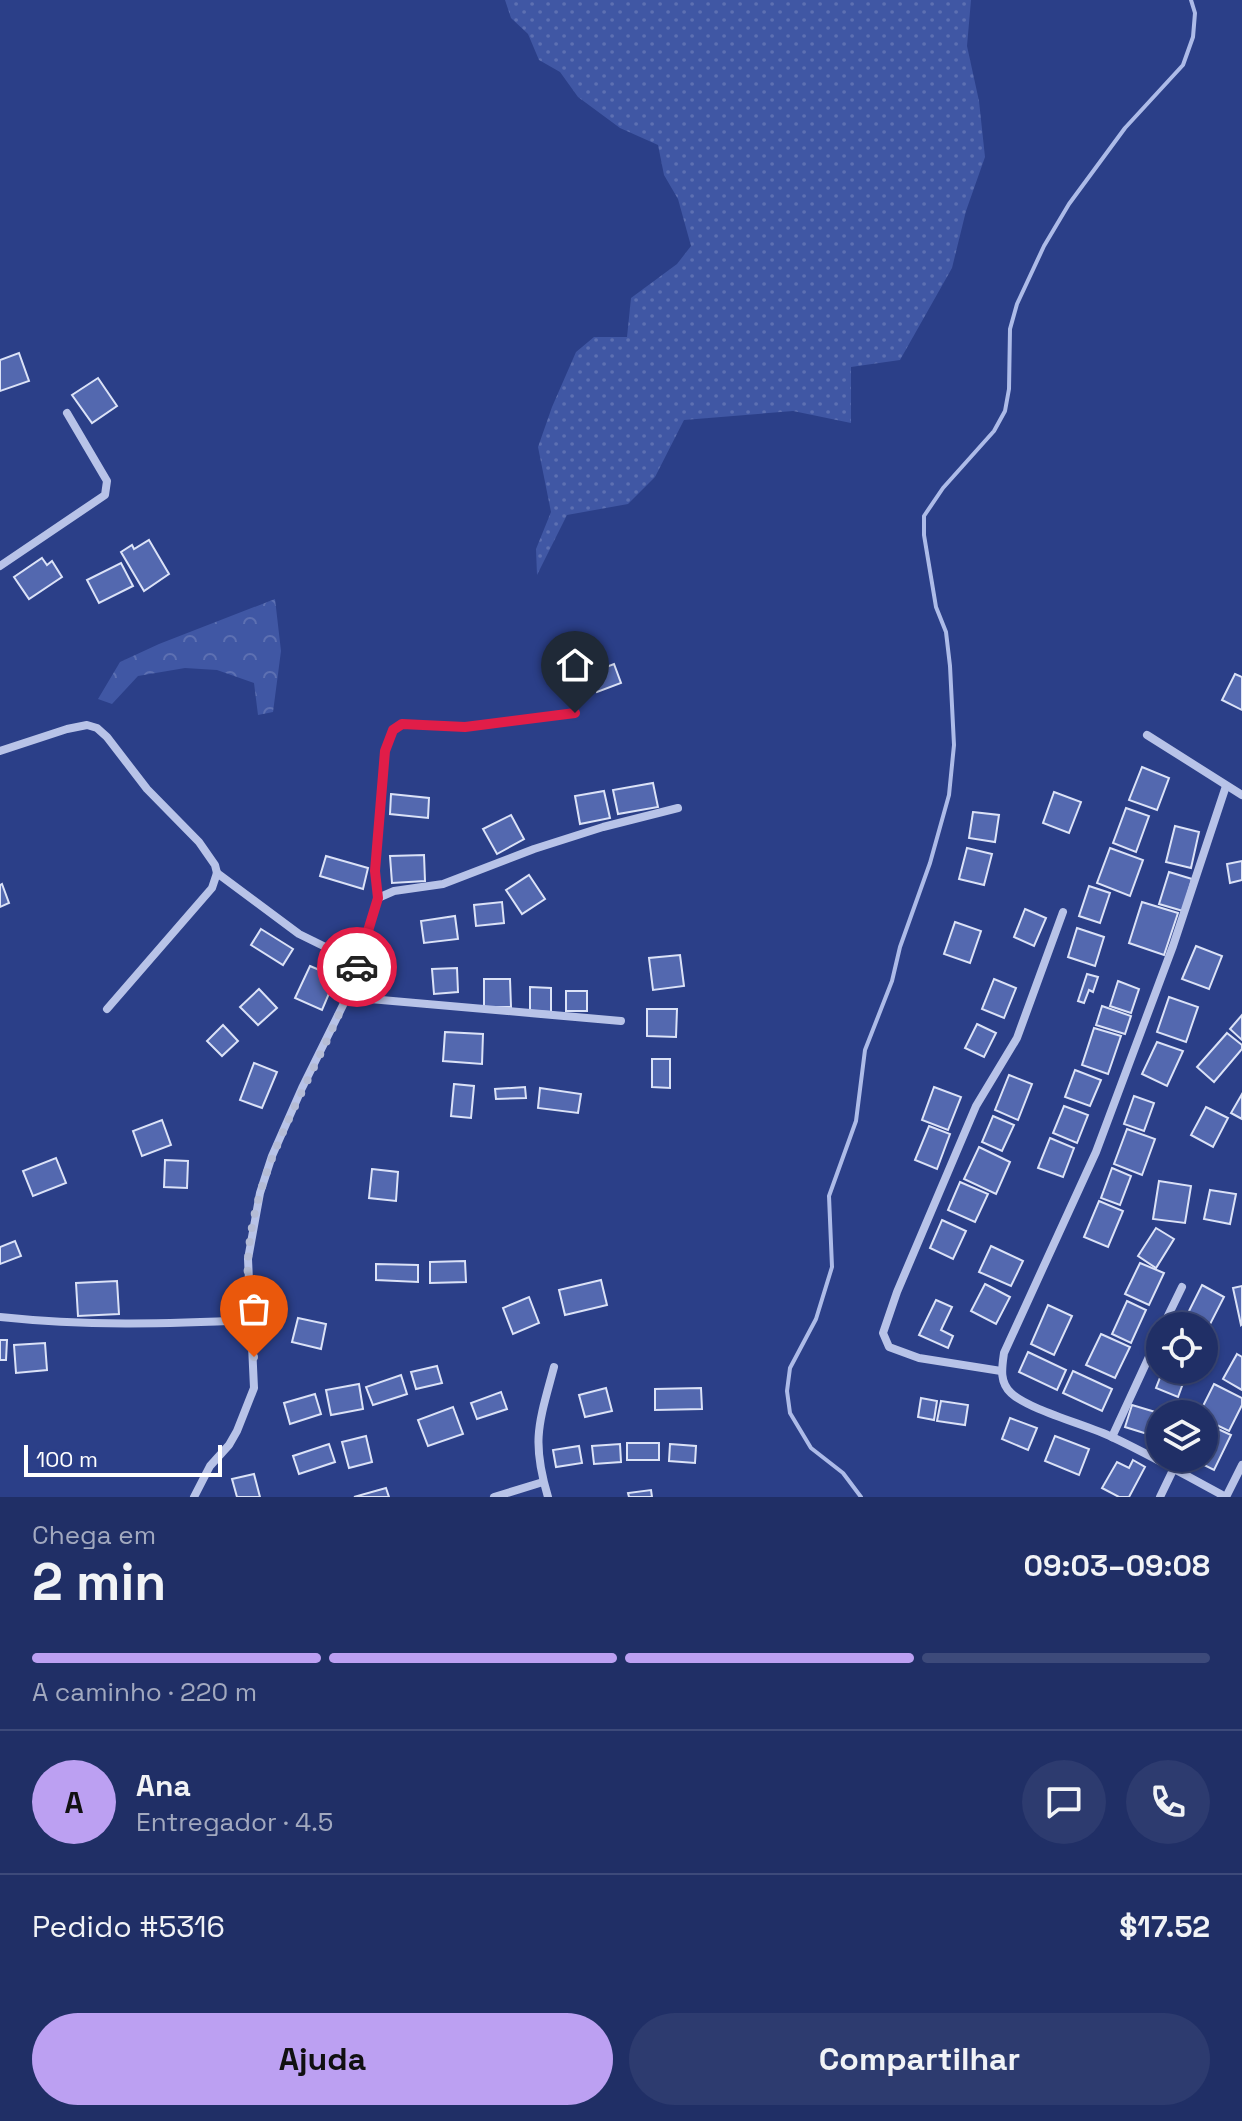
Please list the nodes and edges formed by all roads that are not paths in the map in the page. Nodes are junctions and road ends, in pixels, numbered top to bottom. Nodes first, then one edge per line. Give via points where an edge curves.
1 (67, 413) dead end
2 (0, 566) edge
3 (575, 713) dead end
4 (1147, 735) dead end
5 (0, 751) edge
6 (1226, 786) junction
7 (1242, 795) edge
8 (678, 808) dead end
9 (217, 873) junction
10 (378, 898) junction
11 (1063, 912) dead end
12 (358, 963) junction
13 (347, 997) junction
14 (107, 1009) dead end
15 (621, 1021) dead end
16 (1182, 1287) dead end
17 (1170, 1312) edge
18 (0, 1317) edge
19 (251, 1320) junction
20 (1146, 1363) edge
21 (554, 1367) dead end
22 (1001, 1371) junction
23 (1112, 1437) junction
24 (1146, 1455) edge
25 (1242, 1465) edge
26 (1172, 1472) edge
27 (1177, 1472) edge
28 (543, 1482) junction
29 (194, 1497) edge
30 (494, 1497) edge
31 (548, 1497) edge
32 (1160, 1497) edge
33 (1226, 1497) edge

1 - 2 street via 107,481 105,495
3 - 10 street via 465,727 402,724 393,730 385,751 375,871
4 - 6 street
5 - 9 street via 67,729 97,728 199,842
6 - 7 street
6 - 22 street via 1096,1152 1004,1353
8 - 10 street via 534,849 443,884
9 - 12 street via 299,934
9 - 14 street via 212,888
10 - 12 street
11 - 22 street via 1017,1038 976,1106 883,1333 889,1347 919,1358
12 - 13 street
13 - 15 street
13 - 19 street via 272,1156 260,1193 248,1259
16 - 17 street
18 - 19 street via 119,1324
19 - 29 street via 254,1388 237,1431
20 - 23 street
21 - 28 street via 537,1435
22 - 23 street via 1011,1393 1026,1402
23 - 24 street
25 - 33 street
26 - 32 street
27 - 33 street
28 - 30 street
28 - 31 street

